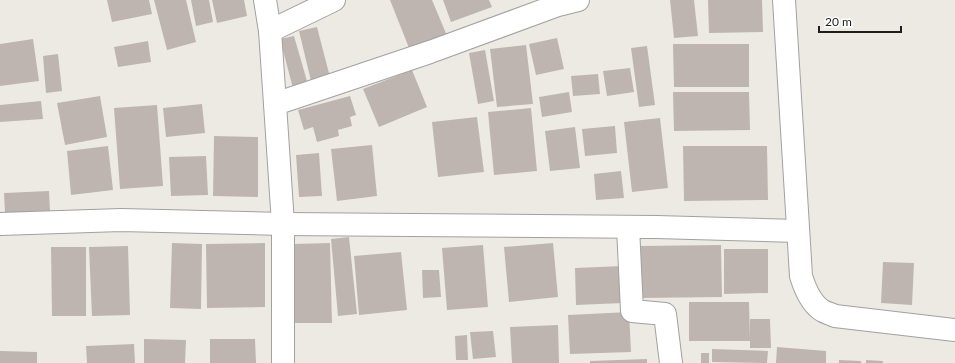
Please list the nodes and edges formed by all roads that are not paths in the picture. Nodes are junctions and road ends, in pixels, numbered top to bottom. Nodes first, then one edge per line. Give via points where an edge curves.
1 (265, 0) edge
2 (334, 0) edge
3 (578, 0) edge
4 (784, 0) edge
5 (270, 31) junction
6 (275, 104) junction
7 (0, 224) edge
8 (284, 224) junction
9 (656, 227) junction
10 (798, 231) junction
11 (955, 330) edge
12 (283, 363) edge
13 (671, 363) edge

1 - 5 street
2 - 5 street
3 - 6 street
4 - 10 street
5 - 6 street
6 - 8 street
7 - 8 street via 121,220
8 - 9 street
8 - 12 street
9 - 10 street
9 - 13 street via 628,228 632,311 665,314
10 - 11 street via 801,276 806,290 822,310 835,316

